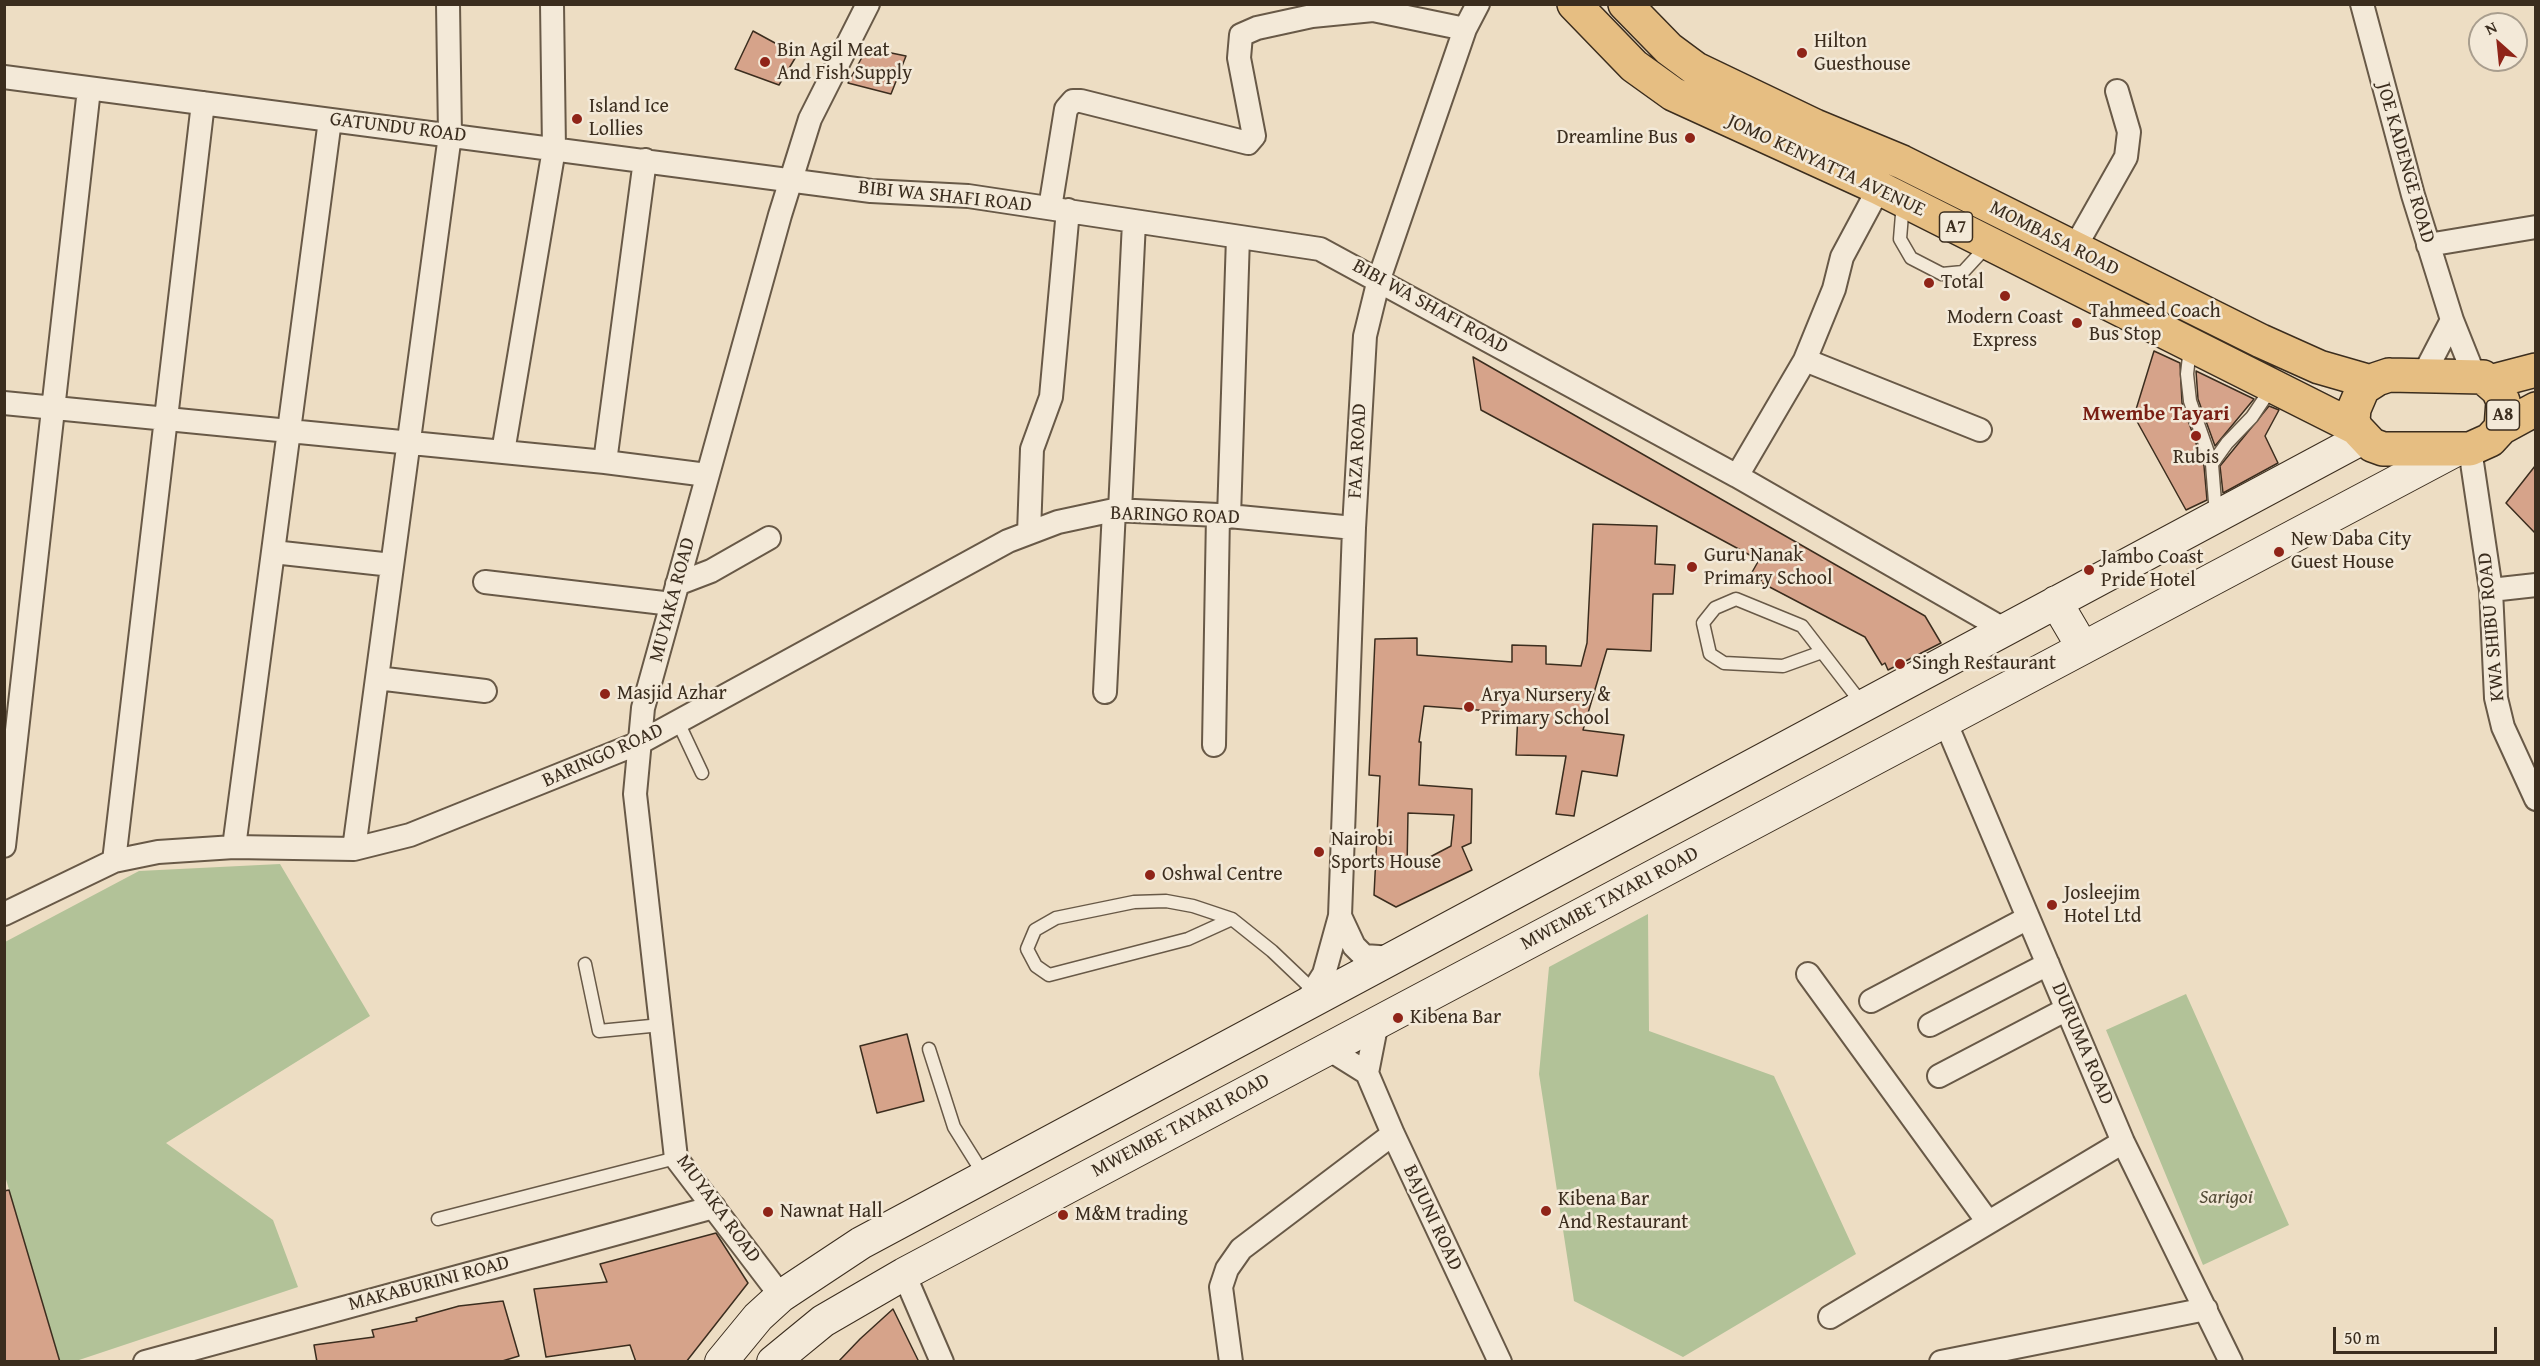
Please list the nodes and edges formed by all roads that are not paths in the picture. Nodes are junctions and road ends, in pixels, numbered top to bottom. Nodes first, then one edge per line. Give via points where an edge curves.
1 (448, 4) edge
2 (552, 4) edge
3 (868, 4) edge
4 (1478, 4) edge
5 (1574, 4) edge
6 (1625, 4) edge
7 (2362, 4) edge
8 (1465, 29) junction
9 (4, 77) edge
10 (89, 88) junction
11 (2117, 91) dead end
12 (203, 103) junction
13 (330, 120) junction
14 (450, 135) junction
15 (554, 149) junction
16 (645, 160) junction
17 (791, 179) junction
18 (1891, 194) junction
19 (1059, 209) junction
20 (1134, 222) junction
21 (2535, 227) edge
22 (1238, 237) junction
23 (1989, 244) junction
24 (2428, 245) junction
25 (2074, 249) junction
26 (1379, 279) junction
27 (2452, 320) junction
28 (2190, 345) junction
29 (1806, 360) junction
30 (2535, 370) edge
31 (2423, 376) junction
32 (2482, 378) junction
33 (2371, 382) junction
34 (2272, 387) junction
35 (4, 403) edge
36 (54, 407) junction
37 (2535, 409) edge
38 (166, 419) junction
39 (2501, 428) junction
40 (1980, 430) dead end
41 (289, 431) junction
42 (2360, 433) junction
43 (409, 442) junction
44 (2463, 449) junction
45 (503, 452) junction
46 (605, 462) junction
47 (2212, 464) junction
48 (708, 475) junction
49 (1737, 476) junction
50 (1117, 510) junction
51 (1223, 516) junction
52 (2217, 517) junction
53 (1354, 528) junction
54 (1029, 533) junction
55 (769, 538) dead end
56 (273, 552) junction
57 (684, 558) junction
58 (392, 565) junction
59 (711, 571) junction
60 (485, 582) dead end
61 (2535, 585) edge
62 (2491, 590) junction
63 (674, 594) junction
64 (2056, 602) junction
65 (2005, 630) junction
66 (2083, 648) junction
67 (1822, 652) junction
68 (377, 678) junction
69 (485, 690) dead end
70 (1105, 692) dead end
71 (1864, 706) junction
72 (1945, 721) junction
73 (678, 722) junction
74 (639, 743) junction
75 (1214, 745) dead end
76 (1774, 754) junction
77 (702, 773) dead end
78 (2535, 799) edge
79 (1796, 800) junction
80 (4, 846) edge
81 (234, 847) junction
82 (354, 849) junction
83 (114, 861) junction
84 (4, 914) edge
85 (1340, 916) junction
86 (1469, 917) junction
87 (2028, 918) junction
88 (1233, 919) junction
89 (1392, 958) junction
90 (1491, 962) junction
91 (585, 964) dead end
92 (2048, 964) junction
93 (1808, 974) dead end
94 (1309, 998) junction
95 (1871, 1001) dead end
96 (2067, 1009) junction
97 (1377, 1022) junction
98 (661, 1025) junction
99 (1930, 1025) dead end
100 (929, 1048) dead end
101 (1327, 1048) junction
102 (1367, 1073) junction
103 (1939, 1077) dead end
104 (1145, 1090) junction
105 (1169, 1133) junction
106 (1393, 1134) junction
107 (2123, 1143) junction
108 (676, 1158) junction
109 (984, 1176) junction
110 (714, 1207) junction
111 (438, 1219) dead end
112 (1988, 1222) junction
113 (831, 1262) junction
114 (904, 1274) junction
115 (781, 1296) junction
116 (856, 1300) junction
117 (2205, 1309) junction
118 (1830, 1317) dead end
119 (729, 1351) edge
120 (144, 1362) edge
121 (766, 1362) edge
122 (773, 1362) edge
123 (942, 1362) edge
124 (1232, 1362) edge
125 (1500, 1362) edge
126 (1941, 1362) edge
127 (2231, 1362) edge

1 - 14 street
2 - 15 street
3 - 17 street, MUYAKA ROAD via 810,119
4 - 8 street, FAZA ROAD
5 - 18 highway, JOMO KENYATTA AVENUE / A7 via 1634,66 1673,94
6 - 25 highway, MOMBASA ROAD / A7 via 1669,49 1696,69 1902,162
7 - 24 street, JOE KADENGE ROAD
8 - 19 street via 1373,10 1312,16 1241,35 1239,58 1254,136 1248,143 1073,101 1066,109
8 - 26 street, FAZA ROAD
9 - 10 street, GATUNDU ROAD
10 - 12 street, GATUNDU ROAD
10 - 36 street
11 - 25 street via 2128,132 2126,157
12 - 13 street, GATUNDU ROAD
12 - 38 street
13 - 14 street, GATUNDU ROAD
13 - 41 street
14 - 15 street, GATUNDU ROAD
14 - 43 street
15 - 16 street, GATUNDU ROAD
15 - 45 street
16 - 17 street, GATUNDU ROAD
16 - 46 street
17 - 19 street, BIBI WA SHAFI ROAD via 871,191 968,196
17 - 48 street, MUYAKA ROAD
18 - 23 highway, JOMO KENYATTA AVENUE / A7
18 - 23 lane via 1900,239 1911,258 1942,274 1963,272
18 - 29 street via 1842,257 1834,289
19 - 20 street, BIBI WA SHAFI ROAD
19 - 54 street via 1051,397 1032,449
20 - 22 street, BIBI WA SHAFI ROAD
20 - 50 street
21 - 24 street
22 - 26 street, BIBI WA SHAFI ROAD via 1320,249
22 - 51 street
23 - 28 highway, JOMO KENYATTA AVENUE / A7
24 - 27 street, JOE KADENGE ROAD
25 - 33 highway, MOMBASA ROAD / A7 via 2319,367
26 - 49 street, BIBI WA SHAFI ROAD
26 - 53 street, FAZA ROAD via 1365,336
27 - 31 street
27 - 32 street, JOE KADENGE ROAD
28 - 34 highway, JOMO KENYATTA AVENUE / A7
28 - 47 lane via 2190,401
29 - 40 street
29 - 49 street
30 - 32 highway
31 - 32 highway, A8
31 - 33 highway, A8 via 2389,375
32 - 39 highway, A8 via 2503,401
33 - 42 highway via 2358,395 2353,420
34 - 42 highway, JOMO KENYATTA AVENUE / A7
34 - 47 lane
35 - 36 street
36 - 38 street
36 - 80 street
37 - 39 highway
38 - 41 street
38 - 83 street
39 - 44 highway, A8 via 2490,440
41 - 43 street
41 - 56 street
42 - 44 highway, JOMO KENYATTA AVENUE via 2384,449
42 - 52 street
43 - 45 street
43 - 58 street
44 - 62 street, KWA SHIBU ROAD
44 - 66 street, MWEMBE TAYARI ROAD
45 - 46 street
46 - 48 street
47 - 52 lane
48 - 57 street, MUYAKA ROAD
49 - 65 street, BIBI WA SHAFI ROAD
50 - 51 street, BARINGO ROAD
50 - 54 street, BARINGO ROAD via 1058,522
50 - 70 street
51 - 53 street, BARINGO ROAD
51 - 75 street
52 - 64 street
53 - 85 street, FAZA ROAD
54 - 73 street, BARINGO ROAD
55 - 59 street
56 - 58 street
56 - 81 street
57 - 59 street
57 - 63 street, MUYAKA ROAD
58 - 68 street
59 - 63 street
60 - 63 street
61 - 62 street
62 - 78 street, KWA SHIBU ROAD via 2496,698 2503,727
63 - 74 street, MUYAKA ROAD via 643,708
64 - 65 street
64 - 66 street
65 - 71 street
66 - 72 street, MWEMBE TAYARI ROAD
67 - 67 lane via 1802,626 1736,599 1715,608 1703,623 1710,654 1724,663 1783,666
67 - 71 lane
68 - 69 street
68 - 82 street
71 - 76 street
72 - 79 street, MWEMBE TAYARI ROAD
72 - 87 street, DURUMA ROAD
73 - 74 street, BARINGO ROAD
73 - 77 lane
74 - 82 street, BARINGO ROAD via 410,835
74 - 98 street, MUYAKA ROAD via 634,794
76 - 79 street
76 - 86 street
79 - 90 street, MWEMBE TAYARI ROAD
81 - 82 street, BARINGO ROAD
81 - 83 street, BARINGO ROAD via 158,852
83 - 84 street, BARINGO ROAD
85 - 89 street via 1364,956
85 - 94 street via 1324,974
86 - 89 street
86 - 90 street
87 - 92 street, DURUMA ROAD
87 - 95 street
88 - 88 lane via 1188,939 1049,975 1036,966 1027,949 1035,930 1056,918 1134,902 1166,901
88 - 94 lane via 1272,951
89 - 94 street
90 - 97 street, MWEMBE TAYARI ROAD
91 - 98 lane via 599,1031
92 - 96 street, DURUMA ROAD
92 - 99 street
93 - 112 street
94 - 104 street
96 - 103 street
96 - 107 street, DURUMA ROAD
97 - 101 street, MWEMBE TAYARI ROAD
97 - 102 street
98 - 108 street, MUYAKA ROAD
100 - 109 lane via 954,1127
101 - 102 street
101 - 105 street, MWEMBE TAYARI ROAD
102 - 106 street, BAJUNI ROAD
104 - 105 street
104 - 109 street
105 - 114 street, MWEMBE TAYARI ROAD
106 - 124 street via 1241,1249 1227,1269 1221,1287
106 - 125 street, BAJUNI ROAD
107 - 112 street
107 - 117 street, DURUMA ROAD
108 - 110 street, MUYAKA ROAD
108 - 111 lane
109 - 113 street
110 - 115 street, MUYAKA ROAD
110 - 120 street, MAKABURINI ROAD
112 - 118 street
113 - 115 street
113 - 116 street
114 - 116 street, MWEMBE TAYARI ROAD
114 - 123 street
115 - 119 street
116 - 122 street, MWEMBE TAYARI ROAD
117 - 126 street
117 - 127 street, DURUMA ROAD
119 - 121 street

